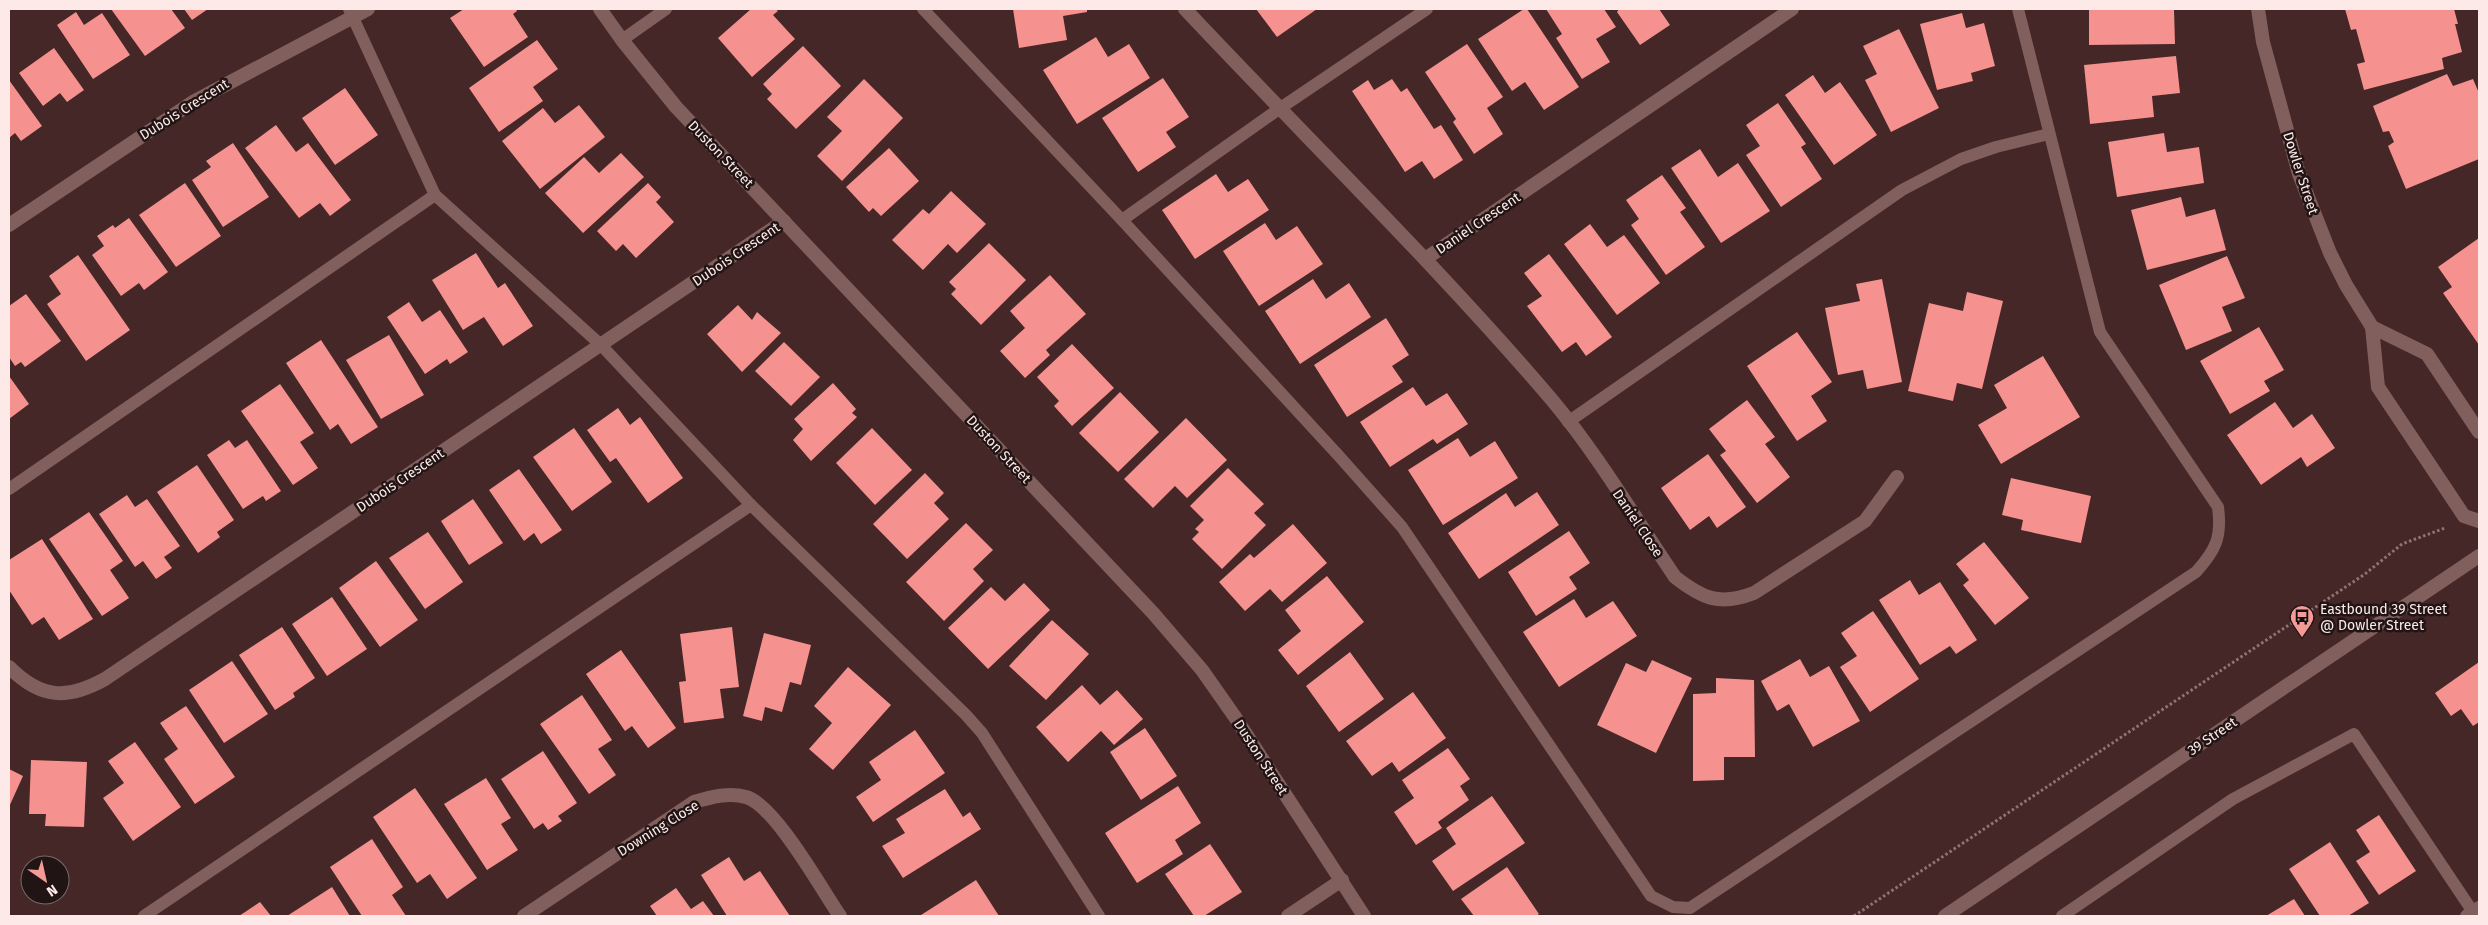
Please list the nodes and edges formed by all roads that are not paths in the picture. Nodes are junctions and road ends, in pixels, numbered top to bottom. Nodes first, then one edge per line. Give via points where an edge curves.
1 (368, 9) edge
2 (600, 9) edge
3 (666, 9) edge
4 (923, 9) edge
5 (1185, 9) edge
6 (1428, 9) edge
7 (1792, 9) edge
8 (2018, 9) edge
9 (2258, 9) edge
10 (351, 13) edge
11 (622, 40) junction
12 (1279, 109) junction
13 (2049, 134) junction
14 (435, 195) junction
15 (1122, 220) junction
16 (784, 221) junction
17 (9, 225) edge
18 (1425, 259) junction
19 (2372, 327) junction
20 (600, 345) junction
21 (1568, 422) junction
22 (2479, 432) edge
23 (1898, 477) dead end
24 (9, 489) edge
25 (751, 505) junction
26 (2479, 521) edge
27 (2479, 556) edge
28 (9, 667) edge
29 (1342, 880) junction
30 (2473, 912) edge
31 (144, 916) edge
32 (524, 916) edge
33 (840, 916) edge
34 (1099, 916) edge
35 (1288, 916) edge
36 (1364, 916) edge
37 (1945, 916) edge
38 (2062, 916) edge

1 - 10 street, Dubois Crescent
2 - 11 street, Duston Street
3 - 11 lane
4 - 15 lane
5 - 12 street, Daniel Crescent
6 - 12 lane
7 - 18 street, Daniel Crescent
8 - 13 lane
9 - 19 street, Dowler Street via 2263,42 2299,174 2330,253
10 - 14 lane
10 - 17 street, Dubois Crescent via 171,115
11 - 16 street, Duston Street via 676,107
12 - 15 lane
12 - 18 street, Daniel Crescent
13 - 15 lane via 2100,332 2218,507 2220,530 2210,556 2196,572 1690,908 1673,907 1651,896 1402,527
13 - 21 lane via 1961,159 1902,190
14 - 20 lane
14 - 24 lane
16 - 20 street, Dubois Crescent
16 - 29 street, Duston Street via 1153,612 1202,670
18 - 21 street, Daniel Close
19 - 22 street via 2426,354
19 - 26 street, Dowler Street via 2378,387 2464,516
20 - 25 lane
20 - 28 street, Dubois Crescent via 86,690 66,695 49,692 30,685
21 - 23 street, Daniel Close via 1675,577 1704,596 1721,601 1754,594 1864,521
25 - 31 lane
25 - 34 lane via 982,733
27 - 37 street, 39 Street
29 - 35 street
29 - 36 street, Duston Street
30 - 38 lane via 2354,734 2233,799
32 - 33 street, Downing Close via 694,802 735,794 749,797 773,816

